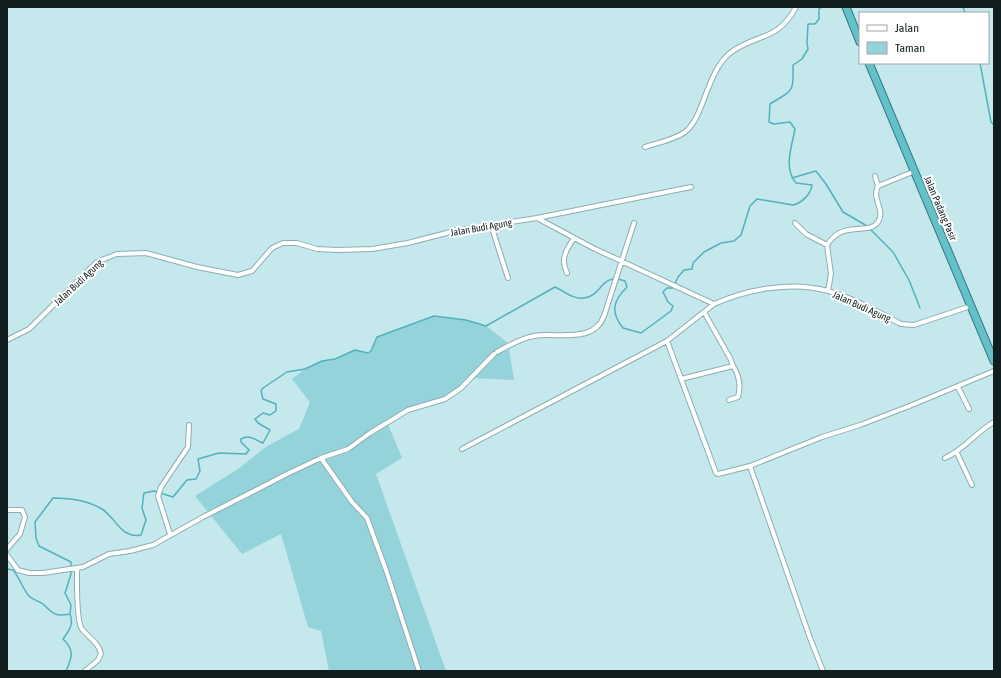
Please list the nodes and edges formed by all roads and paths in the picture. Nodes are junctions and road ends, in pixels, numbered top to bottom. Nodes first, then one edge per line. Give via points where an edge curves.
1 (796, 7) edge
2 (849, 8) edge
3 (859, 39) edge
4 (869, 64) edge
5 (645, 147) dead end
6 (915, 171) junction
7 (875, 176) dead end
8 (878, 186) junction
9 (691, 187) dead end
10 (537, 218) junction
11 (634, 223) dead end
12 (795, 223) dead end
13 (491, 225) junction
14 (574, 238) junction
15 (827, 245) junction
16 (621, 262) junction
17 (567, 273) dead end
18 (508, 278) dead end
19 (828, 291) junction
20 (714, 304) junction
21 (971, 306) junction
22 (704, 312) junction
23 (7, 340) edge
24 (667, 341) junction
25 (994, 361) edge
26 (733, 366) junction
27 (994, 371) edge
28 (681, 379) junction
29 (958, 387) junction
30 (729, 400) dead end
31 (969, 409) dead end
32 (994, 422) edge
33 (189, 425) dead end
34 (462, 449) dead end
35 (957, 453) junction
36 (321, 458) junction
37 (945, 458) dead end
38 (750, 466) junction
39 (972, 484) dead end
40 (7, 510) edge
41 (170, 534) junction
42 (7, 549) edge
43 (7, 556) edge
44 (75, 568) junction
45 (85, 671) edge
46 (418, 671) edge
47 (823, 671) edge

1 - 5 street via 782,28 744,45 728,56 710,82 698,113 688,130 677,137
2 - 3 highway
4 - 6 highway, Jalan Padang Pasir
6 - 8 street
6 - 21 highway, Jalan Padang Pasir
7 - 8 street
8 - 15 street via 875,194 880,216 877,224 870,228 843,231
9 - 10 street, Jalan Budi Agung
10 - 13 street, Jalan Budi Agung
10 - 14 street
11 - 16 street
12 - 15 street via 806,234
13 - 18 street
13 - 23 street, Jalan Budi Agung via 372,249 317,249 297,243 283,243 272,248 252,271 238,275 153,254 117,254 97,262 28,329
14 - 16 street
14 - 17 street via 564,256
15 - 19 street via 831,274
16 - 20 street
16 - 36 street via 602,322 595,330 574,335 532,336 496,353 455,393 445,399 408,410 348,449
19 - 20 street, Jalan Budi Agung via 800,287 750,291
19 - 21 street, Jalan Budi Agung via 904,325 914,325
20 - 22 street, Jalan Budi Agung
21 - 25 highway, Jalan Padang Pasir
22 - 24 street, Jalan Budi Agung
22 - 26 street
24 - 28 street
24 - 34 street, Jalan Budi Agung
26 - 28 street
26 - 30 street via 738,374 739,393 738,397
27 - 29 street
28 - 38 street via 716,473
29 - 31 street
29 - 38 street
32 - 35 street via 982,429
33 - 41 street via 188,448 158,496
35 - 37 street
35 - 39 street
36 - 41 street
36 - 46 street via 352,502 367,518
38 - 47 street
40 - 42 street via 22,510 25,517 20,534
41 - 44 street via 146,547 110,554 86,566
43 - 44 street via 16,568 23,572 43,573
44 - 45 street via 81,626 98,646 101,654

